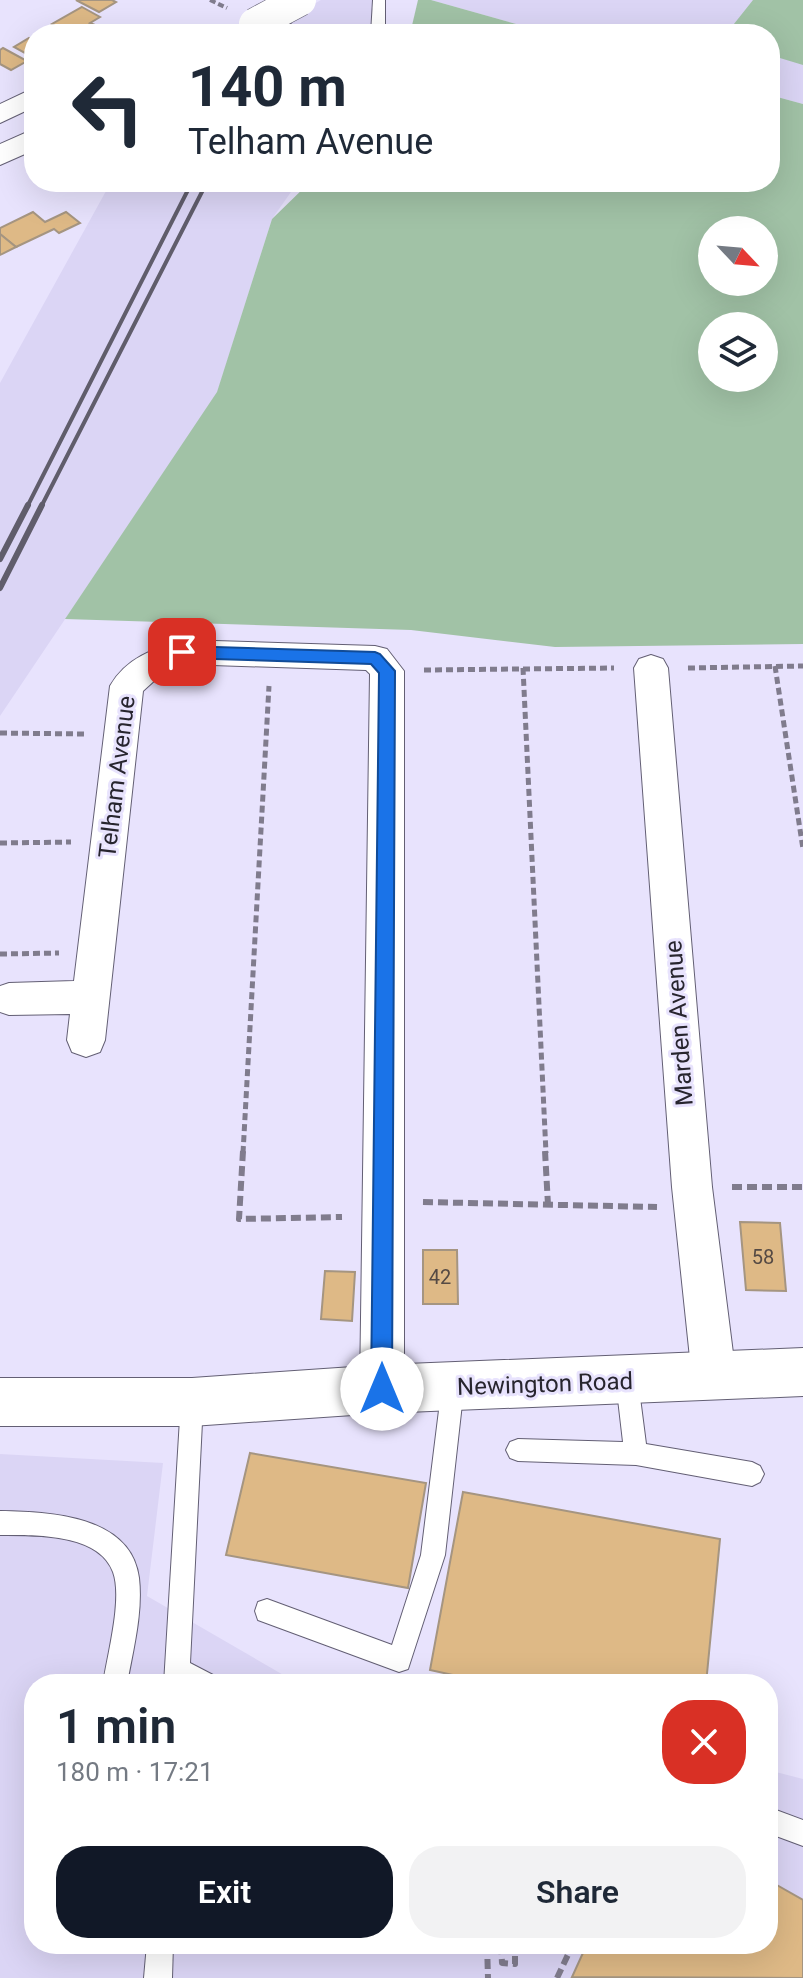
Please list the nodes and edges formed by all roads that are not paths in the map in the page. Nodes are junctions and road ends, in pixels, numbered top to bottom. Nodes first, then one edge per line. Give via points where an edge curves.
1 (300, 0) edge
2 (379, 0) edge
3 (254, 24) edge
4 (378, 24) edge
5 (24, 102) edge
6 (0, 115) edge
7 (24, 143) edge
8 (0, 156) edge
9 (651, 668) road end
10 (90, 997) junction
11 (9, 999) dead end
12 (86, 1040) dead end
13 (803, 1372) edge
14 (714, 1377) junction
15 (627, 1382) junction
16 (453, 1386) junction
17 (382, 1389) junction
18 (0, 1402) edge
19 (192, 1402) junction
20 (518, 1450) dead end
21 (636, 1454) junction
22 (752, 1474) dead end
23 (0, 1523) edge
24 (267, 1611) dead end
25 (116, 1674) edge
26 (177, 1674) edge
27 (778, 1824) edge
28 (803, 1833) edge
29 (159, 1954) edge
30 (158, 1978) edge

1 - 3 main road, bridge
2 - 4 lane
5 - 6 street
7 - 8 main road
9 - 14 street, Marden Avenue via 693,1197
10 - 11 street
10 - 12 street, Telham Avenue
10 - 17 street, Telham Avenue via 127,686 153,662 182,652 375,658 387,671
13 - 14 main road, Newington Road
14 - 15 main road, Newington Road
15 - 16 main road, Newington Road
15 - 21 lane
16 - 17 main road, Newington Road
16 - 24 lane via 433,1555 399,1660
17 - 19 main road, Newington Road
18 - 19 main road, Newington Road
19 - 26 lane
20 - 21 lane
21 - 22 lane
23 - 25 lane via 80,1532 110,1545 125,1568 126,1608
27 - 28 lane
29 - 30 lane

